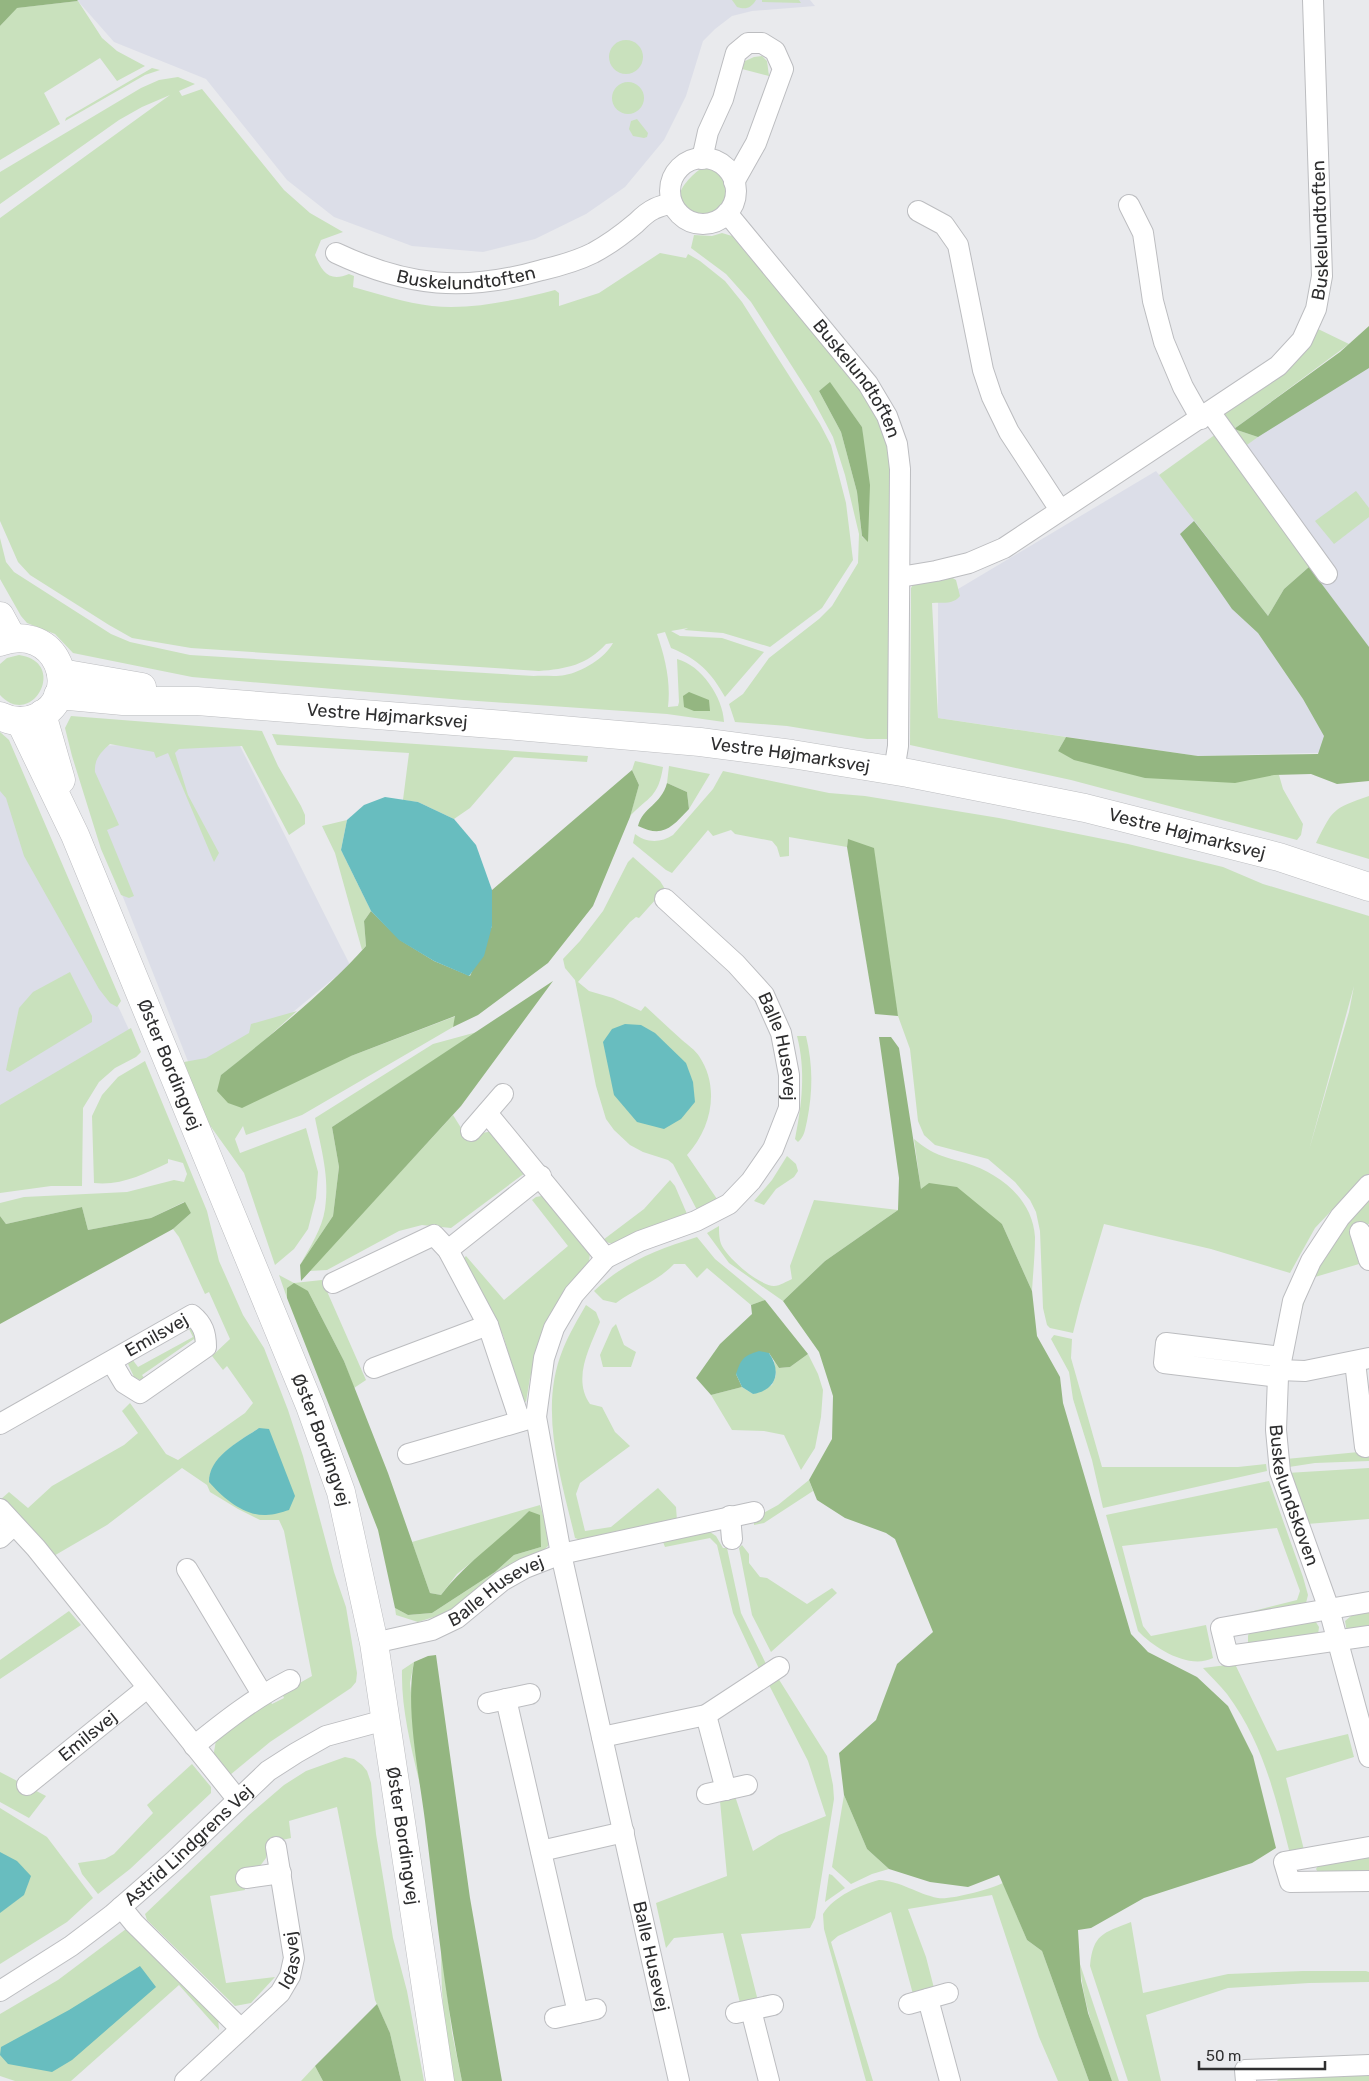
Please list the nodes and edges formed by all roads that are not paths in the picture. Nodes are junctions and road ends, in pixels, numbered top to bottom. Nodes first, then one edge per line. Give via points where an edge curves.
1 (1313, 0) edge
2 (702, 158) junction
3 (734, 182) junction
4 (672, 203) junction
5 (1129, 205) dead end
6 (918, 211) dead end
7 (727, 213) junction
8 (336, 253) dead end
9 (1205, 415) junction
10 (1060, 510) junction
11 (1327, 574) dead end
12 (900, 577) junction
13 (4, 632) edge
14 (36, 704) edge
15 (894, 771) junction
16 (1369, 887) edge
17 (665, 899) dead end
18 (503, 1094) dead end
19 (487, 1113) junction
20 (471, 1131) dead end
21 (541, 1176) junction
22 (1369, 1185) edge
23 (1360, 1232) dead end
24 (448, 1250) junction
25 (606, 1258) junction
26 (1369, 1260) edge
27 (333, 1283) dead end
28 (488, 1324) junction
29 (1362, 1360) edge
30 (111, 1361) junction
31 (374, 1368) dead end
32 (1279, 1368) junction
33 (528, 1419) junction
34 (0, 1424) edge
35 (1365, 1447) dead end
36 (408, 1454) dead end
37 (0, 1509) edge
38 (754, 1512) dead end
39 (730, 1516) junction
40 (7, 1531) edge
41 (732, 1539) dead end
42 (562, 1554) junction
43 (188, 1569) dead end
44 (1369, 1602) edge
45 (1329, 1609) junction
46 (1369, 1636) edge
47 (1337, 1641) junction
48 (374, 1643) junction
49 (779, 1667) dead end
50 (290, 1680) dead end
51 (147, 1688) junction
52 (262, 1694) junction
53 (530, 1694) dead end
54 (706, 1715) junction
55 (386, 1720) junction
56 (602, 1737) junction
57 (194, 1746) junction
58 (1369, 1757) edge
59 (26, 1785) dead end
60 (747, 1785) dead end
61 (726, 1790) junction
62 (707, 1794) dead end
63 (238, 1800) junction
64 (624, 1832) junction
65 (276, 1847) dead end
66 (1369, 1847) edge
67 (541, 1851) junction
68 (281, 1873) junction
69 (246, 1878) dead end
70 (1369, 1880) edge
71 (121, 1907) junction
72 (0, 1991) edge
73 (948, 1993) dead end
74 (772, 2005) dead end
75 (555, 2018) dead end
76 (241, 2029) junction
77 (1369, 2065) edge
78 (185, 2081) edge
79 (440, 2081) edge
80 (679, 2081) edge
81 (769, 2081) edge
82 (950, 2081) edge
83 (1246, 2081) edge

1 - 9 street, Buskelundtoften via 1322,276 1316,309 1302,340 1278,366
2 - 3 street via 722,165
2 - 3 street via 736,53 748,44 762,43 775,51 783,69 756,143
2 - 4 street via 685,164 672,178
3 - 7 street via 734,198
4 - 7 street via 686,220 697,224 719,220
4 - 8 street, Buskelundtoften via 653,209 593,253 563,265 490,282 445,284 393,276
5 - 9 street via 1143,233 1153,301 1164,342 1183,387
6 - 10 street via 944,225 958,245 983,370 992,396 1009,432
7 - 12 street, Buskelundtoften via 868,384 887,416 897,444 900,469
9 - 10 street, Buskelundtoften
9 - 11 street
10 - 12 street, Buskelundtoften via 1004,548 969,563
12 - 15 street, Buskelundtoften via 898,746
13 - 14 street, Øster Bordingvej via 41,643 55,658
14 - 15 street, Vestre Højmarksvej via 197,701 505,724 700,742
14 - 48 street, Øster Bordingvej via 75,835 310,1406 341,1492
15 - 16 street, Vestre Højmarksvej via 1085,808 1279,857
17 - 25 street, Balle Husevej via 736,964 764,995 781,1033 790,1075 789,1108 773,1150 751,1181 729,1204
18 - 19 street
19 - 20 street
19 - 21 street
21 - 24 street
21 - 25 street
22 - 32 street, Buskelundskoven via 1340,1217 1311,1261 1293,1301
23 - 26 street
24 - 27 street, Balle Husevej via 434,1235
24 - 28 street, Balle Husevej
25 - 33 street, Balle Husevej via 574,1294 554,1328
28 - 31 street
28 - 33 street, Balle Husevej
29 - 32 street via 1305,1371
29 - 35 street
30 - 30 street, Emilsvej via 192,1314 206,1334 206,1347 140,1393 124,1383
30 - 34 street, Emilsvej
32 - 45 street, Buskelundskoven via 1276,1430 1280,1472
33 - 36 street
33 - 42 street, Balle Husevej
37 - 40 street
38 - 39 street, Balle Husevej
39 - 41 street
39 - 42 street, Balle Husevej
40 - 51 street via 36,1548
42 - 48 street, Balle Husevej via 502,1581 457,1618 432,1630
42 - 56 street, Balle Husevej
43 - 52 street
44 - 45 street
45 - 47 street, Buskelundskoven
45 - 47 street via 1221,1628 1228,1656
46 - 47 street
47 - 58 street, Buskelundskoven
48 - 55 street, Øster Bordingvej
49 - 54 street
50 - 52 street
51 - 57 street
51 - 59 street, Emilsvej
52 - 57 street
53 - 67 street via 497,1701
54 - 56 street
54 - 61 street
55 - 63 street, Astrid Lindgrens Vej via 326,1736 268,1771
55 - 79 street, Øster Bordingvej
56 - 64 street, Balle Husevej
57 - 63 street
60 - 61 street
61 - 62 street
63 - 71 street, Astrid Lindgrens Vej
64 - 67 street
64 - 80 street, Balle Husevej
65 - 68 street, Idasvej
66 - 70 street via 1284,1862 1290,1882
67 - 75 street via 587,2011
68 - 69 street
68 - 76 street, Idasvej via 294,1958 290,1976 280,1993
71 - 72 street, Astrid Lindgrens Vej via 71,1946
71 - 76 street
73 - 82 street via 919,2001
74 - 81 street via 744,2011
76 - 78 street, Idasvej
77 - 83 street via 1245,2070

